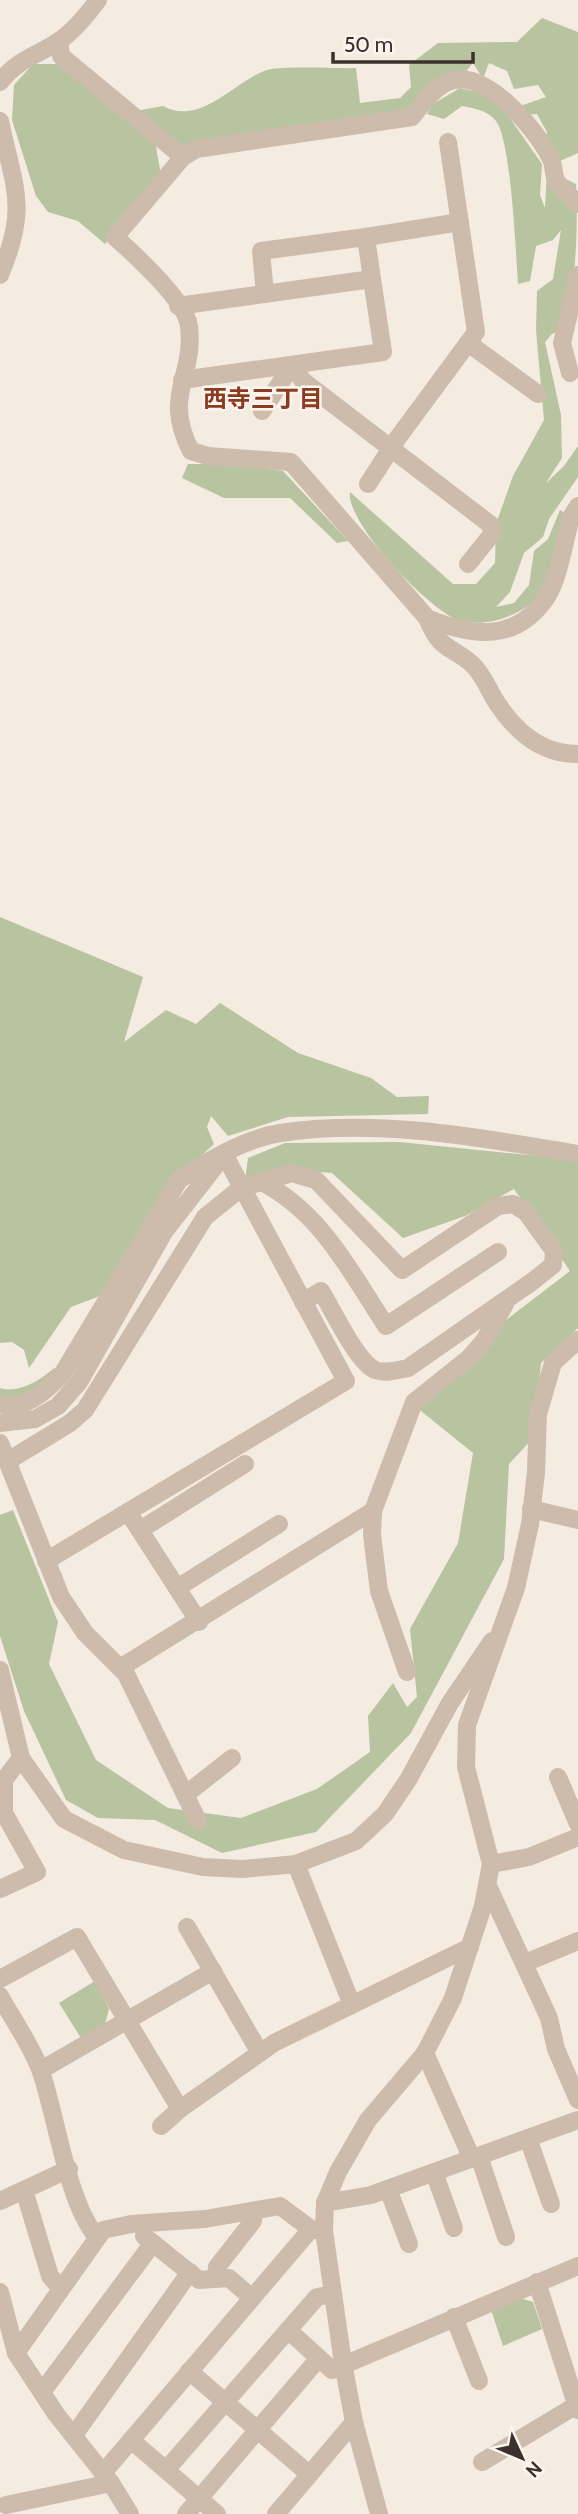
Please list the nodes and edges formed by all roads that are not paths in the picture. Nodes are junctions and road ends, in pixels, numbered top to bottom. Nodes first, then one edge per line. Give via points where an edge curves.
1 (98, 0) edge
2 (59, 41) junction
3 (0, 82) edge
4 (0, 121) edge
5 (448, 142) dead end
6 (183, 158) junction
7 (578, 204) edge
8 (460, 222) junction
9 (366, 237) junction
10 (0, 275) edge
11 (578, 275) edge
12 (372, 279) junction
13 (265, 294) junction
14 (178, 306) junction
15 (468, 343) junction
16 (292, 365) junction
17 (570, 373) dead end
18 (183, 380) junction
19 (538, 394) dead end
20 (262, 411) dead end
21 (392, 449) junction
22 (368, 484) dead end
23 (578, 506) edge
24 (468, 564) dead end
25 (427, 618) junction
26 (578, 754) edge
27 (224, 1154) junction
28 (578, 1154) edge
29 (260, 1181) junction
30 (241, 1188) junction
31 (498, 1252) dead end
32 (509, 1298) junction
33 (303, 1302) junction
34 (578, 1340) edge
35 (0, 1404) edge
36 (0, 1423) edge
37 (0, 1443) edge
38 (8, 1461) junction
39 (246, 1464) dead end
40 (531, 1509) junction
41 (373, 1511) junction
42 (128, 1512) junction
43 (578, 1520) edge
44 (279, 1524) dead end
45 (140, 1530) junction
46 (46, 1561) junction
47 (177, 1588) junction
48 (199, 1622) junction
49 (504, 1624) junction
50 (120, 1668) junction
51 (0, 1670) edge
52 (407, 1672) dead end
53 (21, 1758) junction
54 (232, 1758) dead end
55 (558, 1777) dead end
56 (186, 1795) junction
57 (198, 1821) dead end
58 (578, 1824) edge
59 (578, 1837) edge
60 (296, 1864) junction
61 (491, 1864) junction
62 (487, 1884) junction
63 (0, 1889) edge
64 (187, 1927) dead end
65 (578, 1941) edge
66 (470, 1947) junction
67 (525, 1963) junction
68 (213, 1971) junction
69 (0, 1979) edge
70 (0, 1996) edge
71 (352, 2005) junction
72 (128, 2021) junction
73 (260, 2053) junction
74 (425, 2053) junction
75 (41, 2070) junction
76 (578, 2100) edge
77 (180, 2109) junction
78 (577, 2123) edge
79 (161, 2126) dead end
80 (528, 2138) junction
81 (475, 2157) junction
82 (69, 2169) junction
83 (434, 2172) junction
84 (388, 2189) junction
85 (24, 2190) junction
86 (0, 2201) edge
87 (325, 2203) junction
88 (551, 2204) dead end
89 (254, 2212) junction
90 (131, 2224) junction
91 (454, 2228) dead end
92 (318, 2230) junction
93 (96, 2236) junction
94 (506, 2237) dead end
95 (153, 2243) junction
96 (409, 2244) dead end
97 (578, 2266) edge
98 (190, 2272) junction
99 (216, 2279) junction
100 (537, 2282) junction
101 (61, 2289) junction
102 (0, 2292) edge
103 (333, 2294) junction
104 (252, 2298) junction
105 (454, 2317) junction
106 (288, 2330) junction
107 (8, 2353) edge
108 (319, 2358) junction
109 (343, 2363) junction
110 (189, 2371) junction
111 (479, 2381) dead end
112 (42, 2392) junction
113 (224, 2401) junction
114 (577, 2408) edge
115 (354, 2421) junction
116 (258, 2430) junction
117 (74, 2435) junction
118 (131, 2440) junction
119 (482, 2462) dead end
120 (166, 2470) junction
121 (309, 2474) junction
122 (107, 2478) junction
123 (199, 2499) junction
124 (6, 2505) dead end
125 (130, 2514) edge
126 (186, 2514) edge
127 (216, 2514) edge
128 (276, 2514) edge
129 (379, 2514) edge

1 - 2 street
2 - 3 street via 13,65
2 - 6 street via 61,56
4 - 10 street via 19,203
5 - 8 street
6 - 7 street via 196,149 412,117 447,82 469,78 510,106 552,161 555,179
6 - 14 street via 115,237 156,274
8 - 9 street
8 - 15 street via 477,332
9 - 12 street
9 - 13 street via 261,251
11 - 17 street via 562,343
12 - 13 street
12 - 16 street via 383,352
13 - 14 street
14 - 18 street via 189,323
15 - 19 street
15 - 21 street
16 - 18 street
16 - 20 street
16 - 21 street via 303,381
18 - 25 street via 176,402 191,451 290,462
21 - 22 street
21 - 24 street via 491,525 492,534
23 - 25 street via 548,594 523,623 494,633 454,629
25 - 26 street via 446,649 472,664 529,741 563,754
27 - 28 street via 280,1133 349,1129 415,1131
27 - 30 street
27 - 35 street via 179,1181 63,1373 29,1401
27 - 36 street via 164,1231 79,1382 58,1406 35,1419
29 - 30 street
29 - 31 street via 309,1214 386,1326
29 - 32 street via 292,1173 316,1180 402,1270 498,1206 513,1204 526,1212 554,1251 552,1265
30 - 33 street
30 - 38 street via 205,1217 85,1410
32 - 33 street via 408,1368 392,1372 376,1370 363,1359 321,1291
32 - 41 street via 469,1358 414,1402
33 - 42 street via 346,1381
34 - 40 street via 553,1363 538,1414
37 - 38 street
38 - 46 street
39 - 45 street
40 - 43 street
40 - 49 street
41 - 48 street
41 - 52 street via 379,1591
42 - 45 street
42 - 46 street
44 - 47 street
45 - 47 street
46 - 50 street via 61,1597 85,1633
47 - 48 street
48 - 50 street
49 - 60 street via 450,1703 385,1814 356,1841
49 - 61 street via 467,1725 466,1767
50 - 56 street
51 - 53 street
53 - 60 street via 64,1819 124,1850 203,1867 243,1870
53 - 63 street via 4,1780 4,1813 37,1871
54 - 56 street
55 - 58 street
56 - 57 street
59 - 61 street via 529,1857
60 - 71 street
61 - 62 street
62 - 66 street
62 - 67 street
64 - 68 street
65 - 67 street
66 - 71 street
66 - 74 street via 453,1998
67 - 76 street
68 - 72 street
68 - 73 street
69 - 72 street via 77,1937
70 - 75 street
71 - 73 street
72 - 75 street
72 - 77 street
73 - 77 street
74 - 81 street
74 - 87 street via 368,2120
75 - 82 street
77 - 79 street
78 - 80 street
80 - 81 street
80 - 88 street
81 - 83 street
81 - 94 street
82 - 85 street
82 - 93 street via 88,2226
83 - 84 street
83 - 91 street
84 - 87 street
84 - 96 street
85 - 86 street
85 - 101 street via 50,2276
87 - 92 street
89 - 90 street
89 - 92 street via 280,2206
89 - 99 street via 253,2221 217,2267
90 - 93 street
90 - 95 street
92 - 103 street
92 - 104 street
93 - 101 street
95 - 98 street
95 - 112 street
97 - 100 street
98 - 99 street via 199,2280
98 - 117 street
99 - 104 street via 229,2278
100 - 105 street
100 - 114 street
101 - 107 street
102 - 107 street
103 - 106 street via 317,2297
103 - 109 street
104 - 110 street
105 - 109 street
105 - 111 street
106 - 108 street
106 - 113 street
107 - 112 street
108 - 109 street via 332,2370
108 - 116 street
109 - 115 street
110 - 113 street
110 - 118 street
112 - 117 street
113 - 116 street
113 - 120 street
114 - 119 street
115 - 121 street
115 - 129 street
116 - 121 street
116 - 123 street
117 - 122 street
118 - 120 street
118 - 122 street
120 - 123 street
121 - 128 street
122 - 124 street
122 - 125 street
123 - 126 street
123 - 127 street

